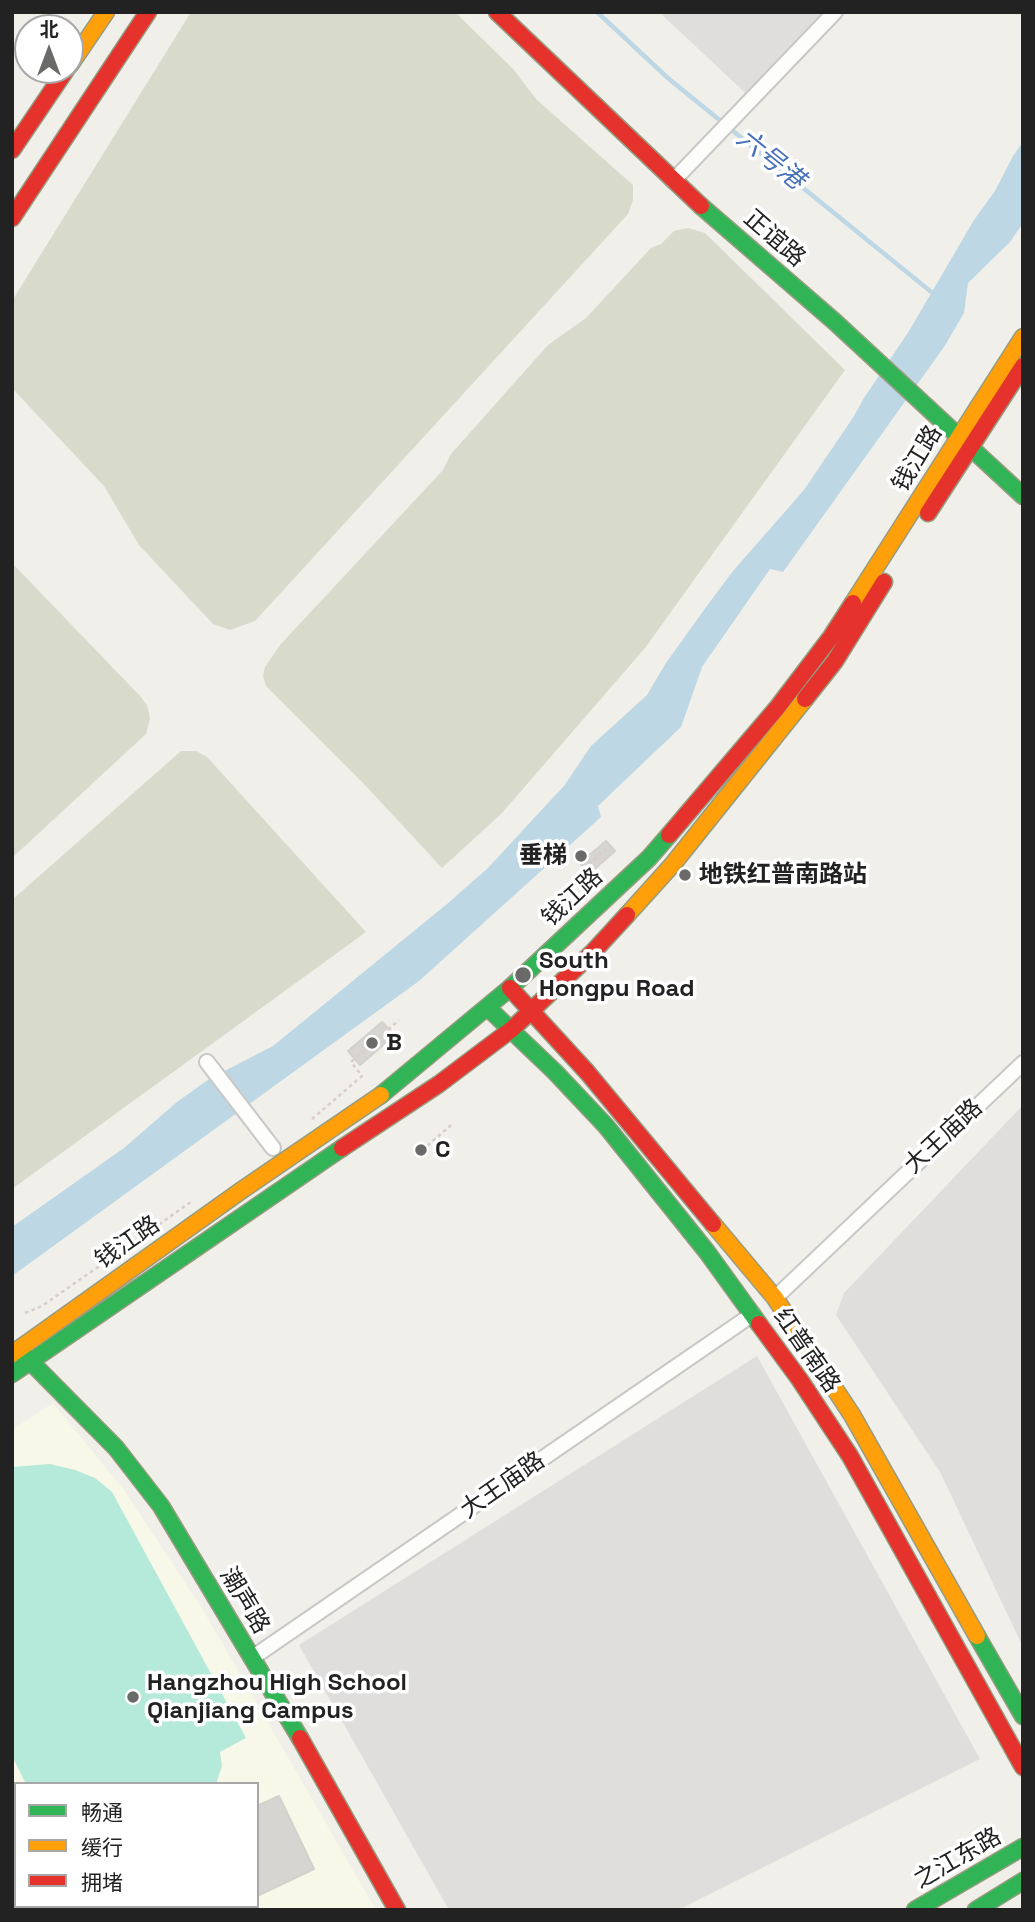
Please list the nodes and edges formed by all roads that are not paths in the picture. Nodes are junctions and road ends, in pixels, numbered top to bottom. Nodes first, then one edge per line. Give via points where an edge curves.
1 (106, 12) edge
2 (148, 12) edge
3 (835, 12) edge
4 (501, 14) edge
5 (84, 44) edge
6 (57, 84) edge
7 (12, 150) edge
8 (673, 181) junction
9 (12, 218) edge
10 (1023, 337) edge
11 (1023, 366) edge
12 (963, 443) junction
13 (1023, 496) edge
14 (510, 988) junction
15 (488, 1007) junction
16 (531, 1011) junction
17 (512, 1030) junction
18 (207, 1062) dead end
19 (1023, 1063) edge
20 (273, 1148) dead end
21 (775, 1298) junction
22 (753, 1314) junction
23 (14, 1349) edge
24 (31, 1363) junction
25 (12, 1374) edge
26 (252, 1658) junction
27 (1023, 1716) edge
28 (1023, 1768) edge
29 (1023, 1847) edge
30 (1023, 1881) edge
31 (397, 1910) edge
32 (915, 1910) edge
33 (976, 1910) edge

1 - 5 main road
2 - 9 main road
3 - 8 street
4 - 8 main road, 正谊路
6 - 7 main road
8 - 12 main road, 正谊路 via 835,322
10 - 12 main road, 钱江路
11 - 12 main road, 钱江路
12 - 13 main road, 正谊路
12 - 14 main road, 钱江路 via 831,637 769,718 649,858
12 - 16 main road, 钱江路 via 835,661 646,894
14 - 15 main road, 钱江路
14 - 16 main road, 红普南路
15 - 17 main road, 红普南路
15 - 23 main road, 钱江路 via 381,1095
16 - 17 main road, 钱江路
16 - 21 main road, 红普南路
17 - 22 main road, 红普南路 via 606,1126
17 - 24 main road, 钱江路
18 - 20 street
19 - 21 street, 大王庙路
21 - 27 main road, 红普南路 via 852,1415
22 - 26 street, 大王庙路
22 - 28 main road, 红普南路 via 850,1456
23 - 24 main road, 潮声路
24 - 25 main road, 钱江路
24 - 26 main road, 潮声路 via 116,1448 161,1506
26 - 31 main road, 潮声路
29 - 32 main road, 之江东路
30 - 33 main road

